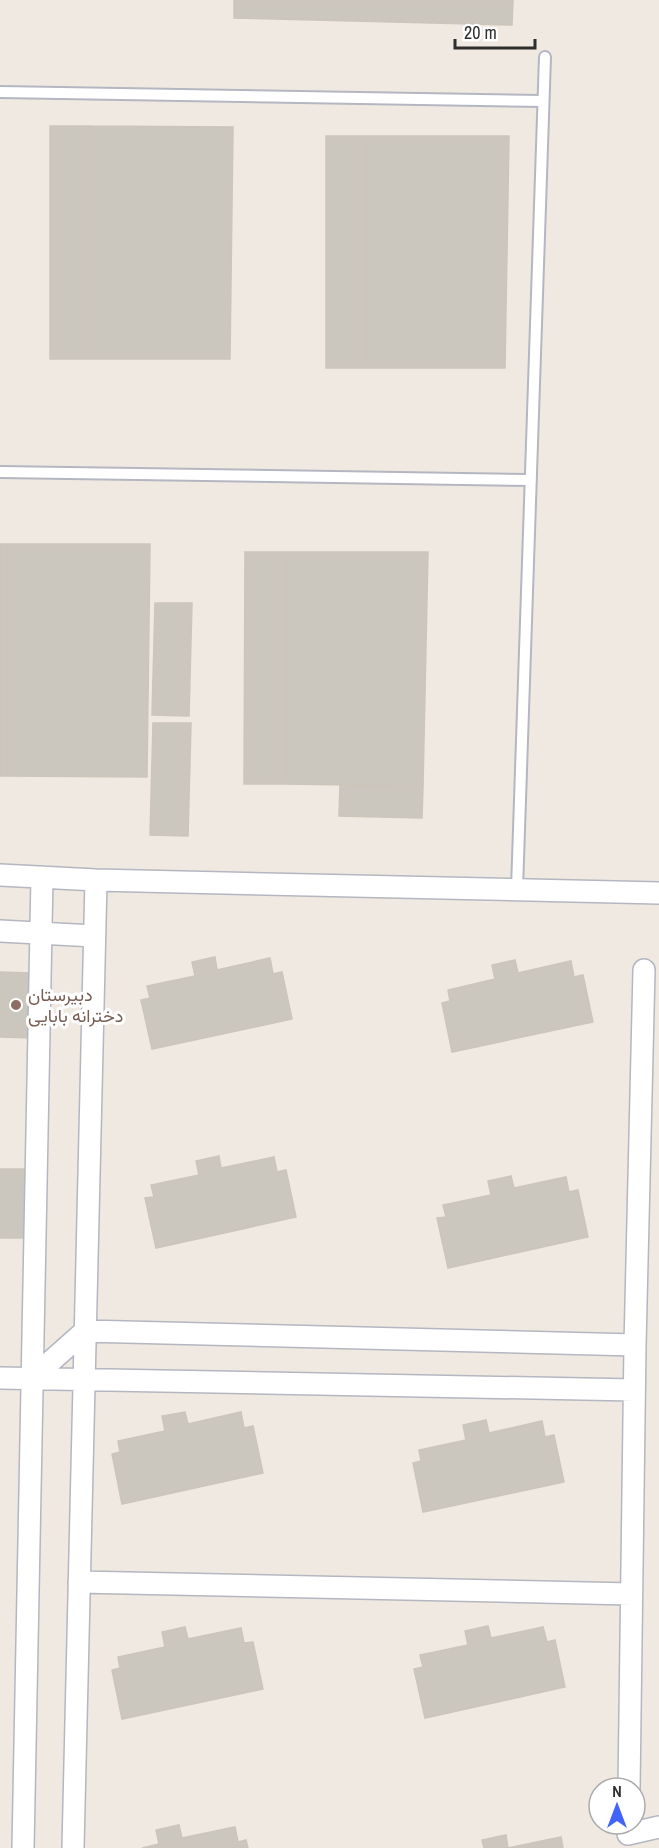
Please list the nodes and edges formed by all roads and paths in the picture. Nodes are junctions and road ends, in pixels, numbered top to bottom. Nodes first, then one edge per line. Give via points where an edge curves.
1 (545, 57) dead end
2 (0, 92) edge
3 (543, 101) junction
4 (0, 472) edge
5 (531, 480) junction
6 (0, 875) edge
7 (42, 877) junction
8 (96, 880) junction
9 (517, 889) junction
10 (659, 892) edge
11 (0, 931) edge
12 (41, 932) junction
13 (93, 936) junction
14 (644, 970) dead end
15 (85, 1331) junction
16 (635, 1344) junction
17 (0, 1378) edge
18 (32, 1378) junction
19 (84, 1380) junction
20 (634, 1390) junction
21 (79, 1582) junction
22 (632, 1594) junction
23 (629, 1776) edge
24 (23, 1848) edge
25 (73, 1848) edge

1 - 3 lane
2 - 3 lane
3 - 5 lane
4 - 5 lane
5 - 9 lane
6 - 7 street
7 - 8 street
7 - 12 street
8 - 9 street
8 - 13 street
9 - 10 street
11 - 12 street
12 - 13 street
12 - 18 street
13 - 15 street
14 - 16 street
15 - 16 street
15 - 18 street
15 - 19 street
16 - 20 street
17 - 18 street
18 - 19 street
18 - 24 street
19 - 20 street
19 - 21 street
20 - 22 street
21 - 22 street
21 - 25 street
22 - 23 street

